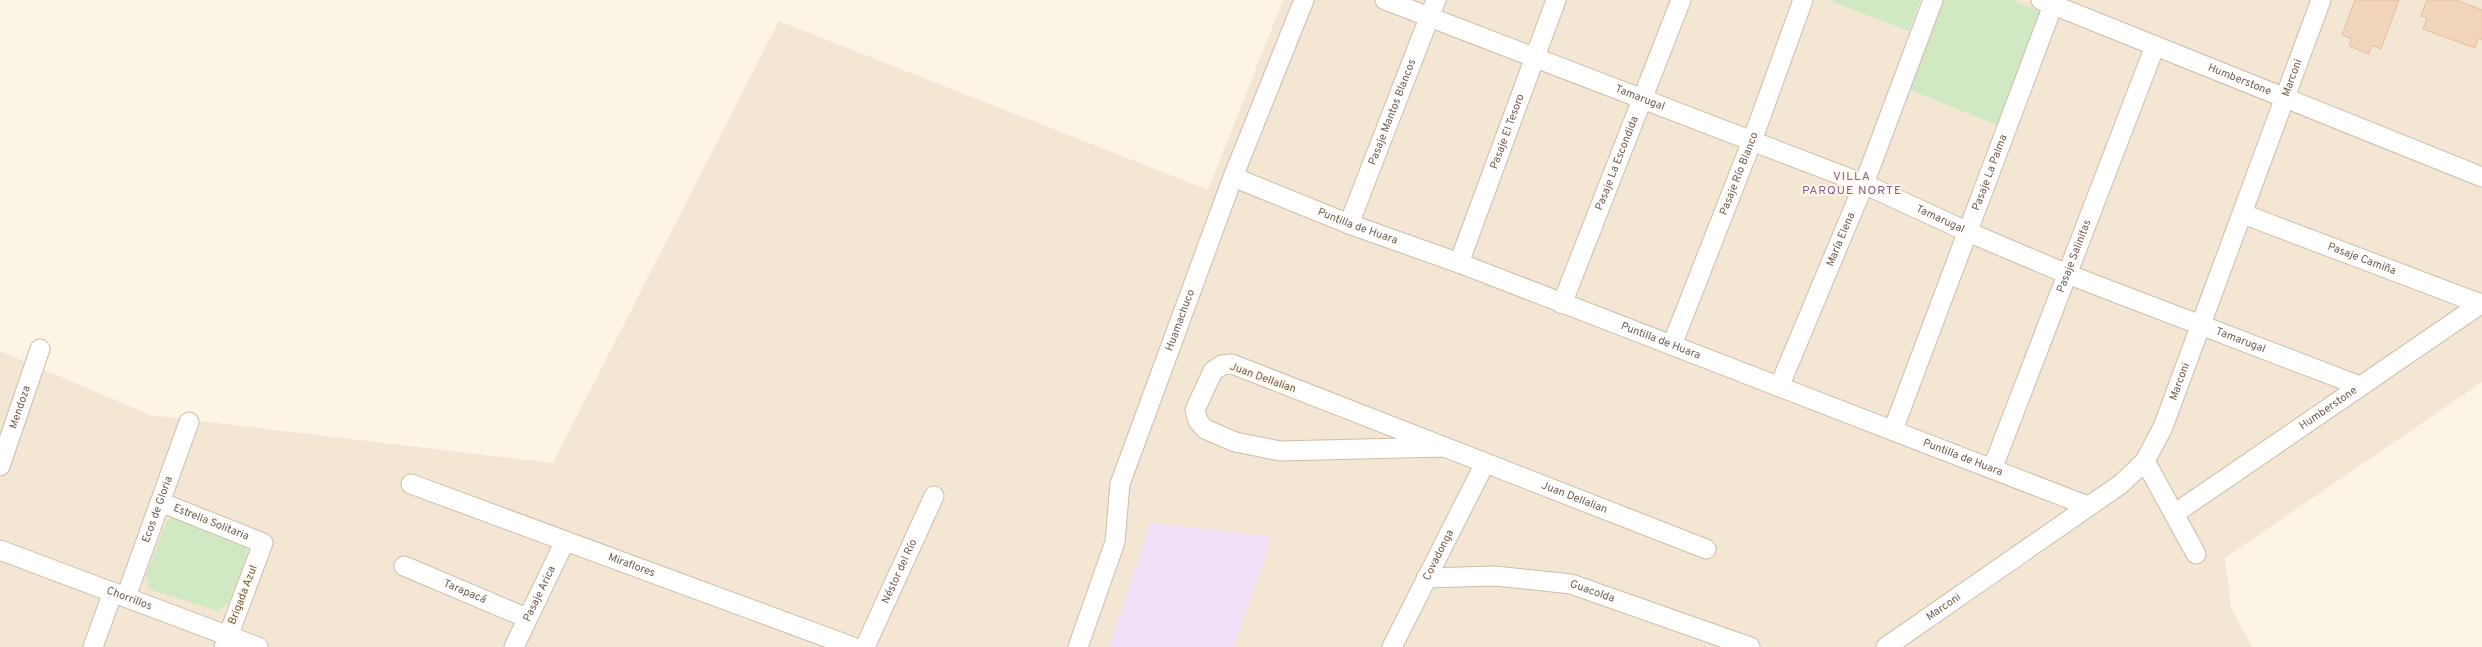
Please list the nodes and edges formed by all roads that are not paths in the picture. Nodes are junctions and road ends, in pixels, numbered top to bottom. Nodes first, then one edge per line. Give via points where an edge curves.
1 (1304, 0) edge
2 (1385, 0) edge
3 (1556, 0) edge
4 (1681, 0) edge
5 (1803, 0) edge
6 (1933, 0) edge
7 (2321, 0) edge
8 (2047, 2) edge
9 (1432, 9) edge
10 (2155, 46) junction
11 (1534, 57) junction
12 (2286, 98) junction
13 (1643, 99) junction
14 (1752, 141) junction
15 (1233, 176) junction
16 (2482, 178) edge
17 (1864, 184) junction
18 (2243, 214) junction
19 (1349, 224) junction
20 (1968, 232) junction
21 (1459, 263) junction
22 (2067, 274) junction
23 (2481, 303) edge
24 (1562, 304) junction
25 (2201, 325) junction
26 (1672, 345) junction
27 (40, 349) dead end
28 (2360, 386) junction
29 (1779, 387) junction
30 (189, 422) dead end
31 (1893, 430) junction
32 (1442, 447) junction
33 (2145, 461) junction
34 (1485, 463) junction
35 (0, 466) edge
36 (1993, 467) junction
37 (411, 484) dead end
38 (934, 496) dead end
39 (160, 502) junction
40 (2088, 506) junction
41 (2174, 514) junction
42 (565, 541) junction
43 (263, 543) joint
44 (1706, 549) dead end
45 (0, 550) edge
46 (2196, 554) dead end
47 (404, 566) dead end
48 (1426, 578) junction
49 (120, 595) junction
50 (527, 618) junction
51 (226, 641) edge
52 (93, 647) edge
53 (258, 647) edge
54 (514, 647) edge
55 (853, 647) edge
56 (866, 647) edge
57 (1078, 647) edge
58 (1392, 647) edge
59 (1750, 647) edge
60 (1886, 647) edge

1 - 15 street, Huamachuco
2 - 9 street, Tamarugal
3 - 11 street, Pasaje El Tesoro
4 - 13 street, Pasaje La Escondida
5 - 14 street, Pasaje Río Blanco
6 - 17 street, María Elena
7 - 12 street, Marconi
8 - 10 street, Humberstone
8 - 20 street, Pasaje La Palma
9 - 11 street, Tamarugal
9 - 19 street, Pasaje Mantos Blancos
10 - 12 street, Humberstone
10 - 22 street, Pasaje Salinitas
11 - 13 street, Tamarugal
11 - 21 street, Pasaje El Tesoro
12 - 16 street, Humberstone
12 - 18 street, Marconi
13 - 14 street, Tamarugal
13 - 24 street, Pasaje La Escondida
14 - 17 street, Tamarugal
14 - 26 street, Pasaje Río Blanco
15 - 19 street, Puntilla de Huara
15 - 57 street, Huamachuco via 1120,484 1115,542
17 - 20 street, Tamarugal
17 - 29 street, María Elena
18 - 23 street, Pasaje Camiña
18 - 25 street, Marconi
19 - 21 street, Puntilla de Huara
20 - 22 street, Tamarugal
20 - 31 street, Pasaje La Palma
21 - 24 street, Puntilla de Huara
22 - 25 street, Tamarugal
22 - 36 street, Pasaje Salinitas
23 - 28 street, Humberstone
24 - 26 street, Puntilla de Huara
25 - 28 street, Tamarugal
25 - 33 street, Marconi via 2163,427
26 - 29 street, Puntilla de Huara
27 - 35 street, Mendoza
28 - 41 street, Humberstone
29 - 31 street, Puntilla de Huara
30 - 39 street, Ecos de Gloria
31 - 36 street, Puntilla de Huara
32 - 32 street, Juan Dellalian via 1280,451 1235,442 1210,432 1198,421 1196,410 1213,371 1222,365 1232,364
32 - 34 street, Juan Dellalian
33 - 40 street, Marconi via 2121,484
33 - 41 street
34 - 44 street, Juan Dellalian
34 - 48 street, Covadonga
36 - 40 street, Puntilla de Huara
37 - 42 street, Miraflores
38 - 56 street, Néstor del Río
39 - 43 street, Estrella Solitaria
39 - 49 street, Ecos de Gloria
40 - 60 street, Marconi
41 - 46 street
42 - 50 street, Pasaje Arica
42 - 55 street, Miraflores
43 - 51 street, Brigada Azul
45 - 49 street, Chorrillos
47 - 50 street, Tarapacá
48 - 58 street, Covadonga
48 - 59 street, Guacolda via 1495,576 1571,584
49 - 51 street, Chorrillos
49 - 52 street, Ecos de Gloria
50 - 54 street, Pasaje Arica
51 - 53 street, Chorrillos

